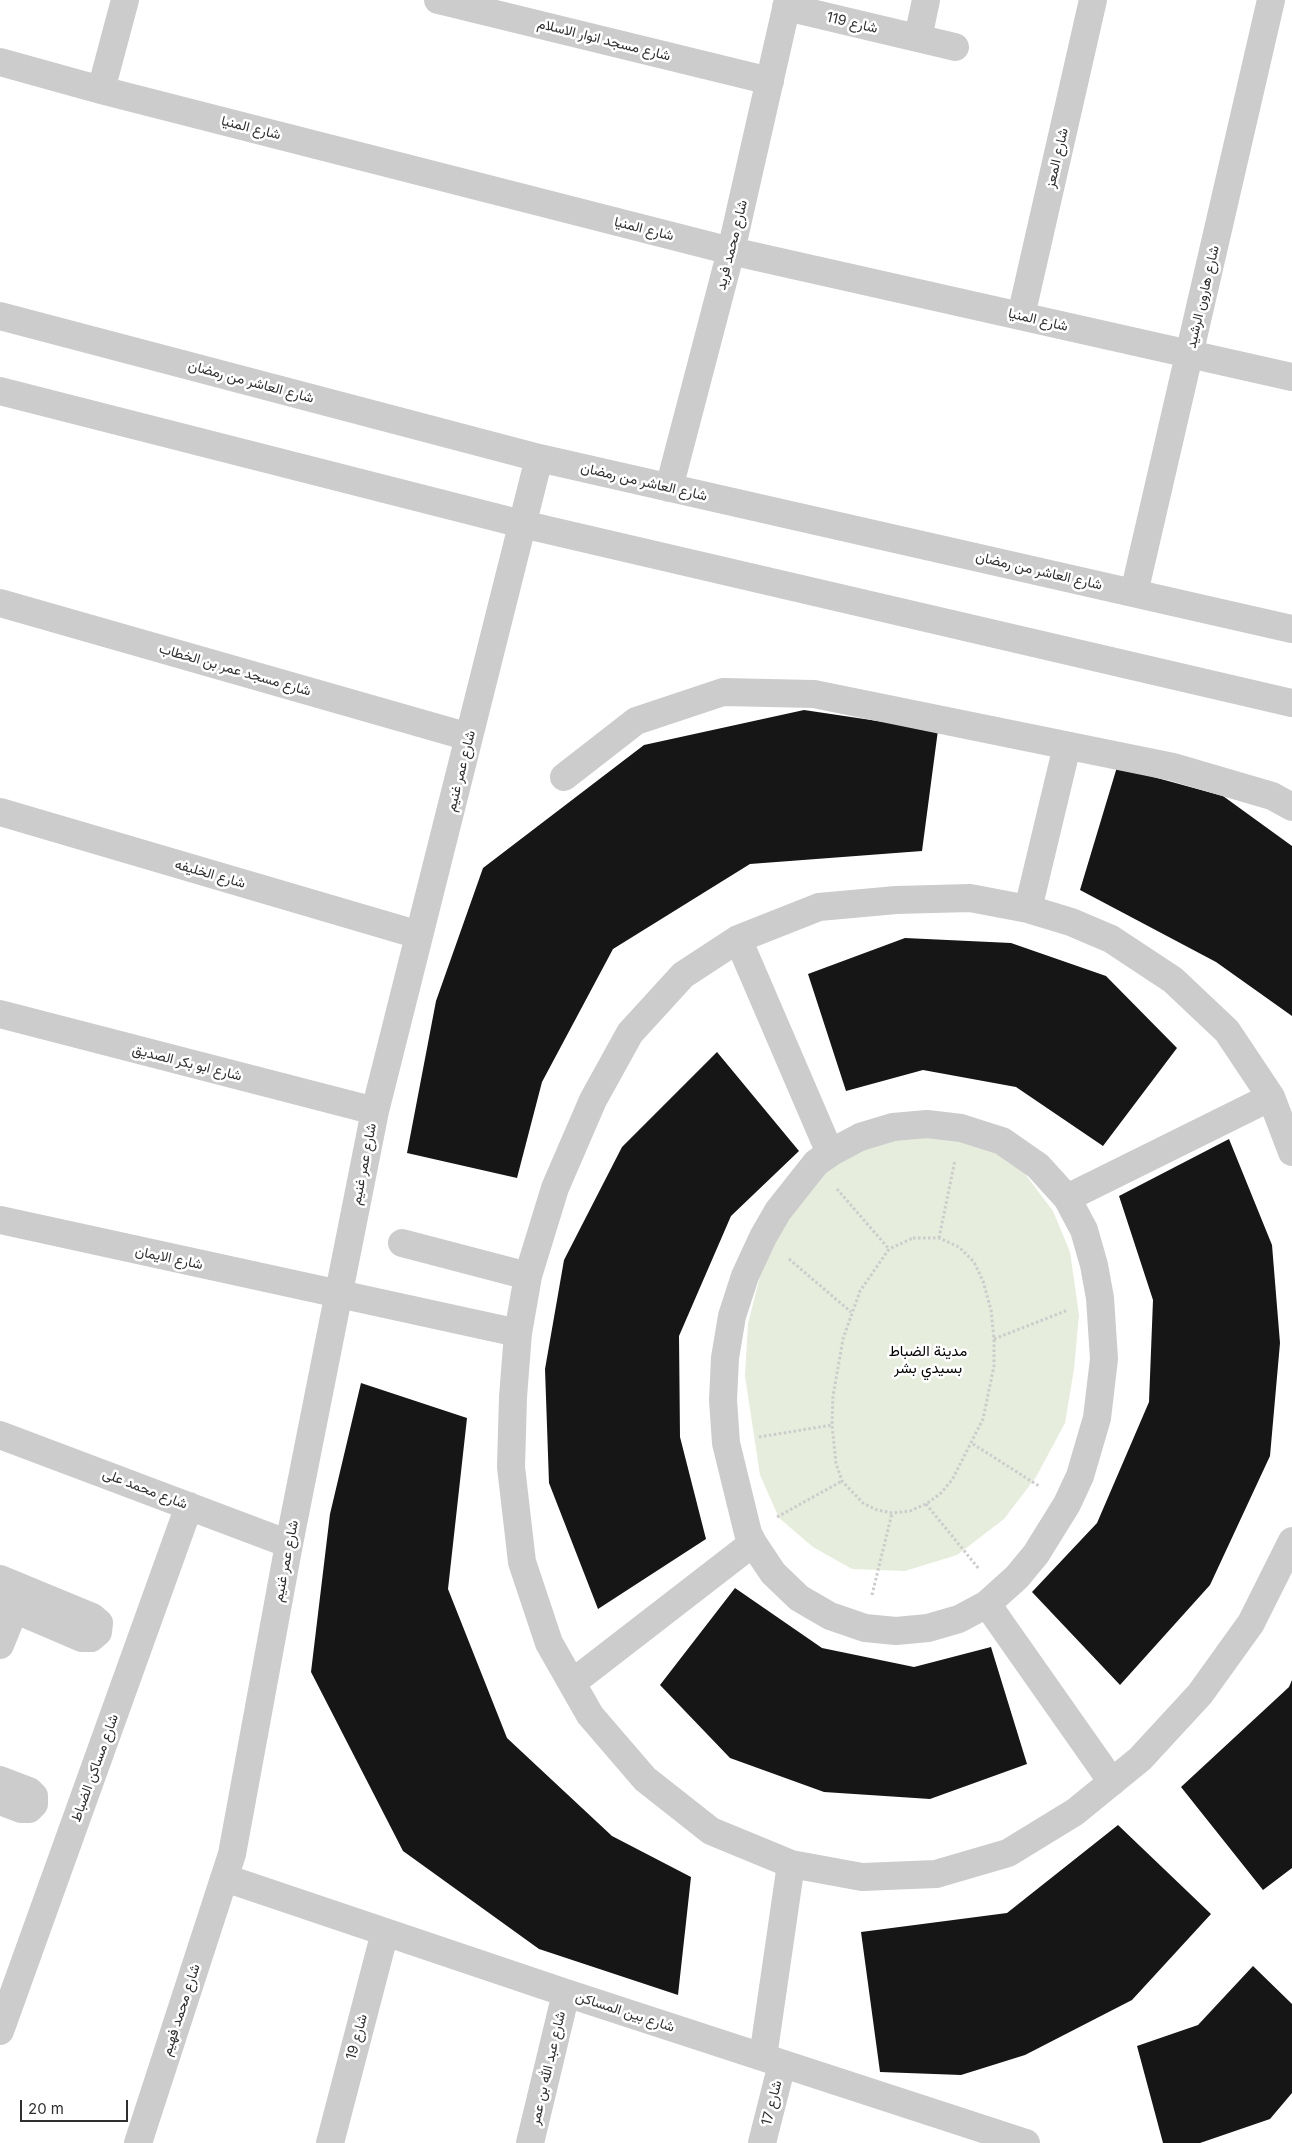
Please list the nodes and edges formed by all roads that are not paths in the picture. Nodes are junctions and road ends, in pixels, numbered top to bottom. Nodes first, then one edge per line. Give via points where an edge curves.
1 (125, 0) edge
2 (438, 0) edge
3 (926, 0) edge
4 (1093, 0) edge
5 (1271, 0) edge
6 (787, 4) edge
7 (918, 38) junction
8 (955, 47) dead end
9 (0, 62) edge
10 (770, 81) junction
11 (101, 90) junction
12 (731, 251) junction
13 (0, 316) edge
14 (1020, 316) junction
15 (1190, 354) junction
16 (1292, 377) edge
17 (0, 391) edge
18 (539, 458) junction
19 (669, 488) junction
20 (522, 524) junction
21 (1134, 593) junction
22 (0, 603) edge
23 (1292, 629) edge
24 (1292, 703) edge
25 (469, 737) junction
26 (1067, 746) junction
27 (564, 777) dead end
28 (1292, 807) edge
29 (0, 812) edge
30 (1028, 909) junction
31 (419, 935) junction
32 (738, 939) junction
33 (0, 1014) edge
34 (1271, 1097) junction
35 (375, 1111) junction
36 (1292, 1152) edge
37 (823, 1158) junction
38 (1067, 1198) junction
39 (0, 1220) edge
40 (402, 1243) dead end
41 (528, 1276) junction
42 (339, 1294) junction
43 (518, 1333) junction
44 (0, 1435) edge
45 (189, 1506) junction
46 (751, 1538) junction
47 (1292, 1541) edge
48 (289, 1544) junction
49 (9, 1595) edge
50 (993, 1599) junction
51 (0, 1645) edge
52 (572, 1683) junction
53 (0, 1780) edge
54 (1112, 1782) junction
55 (0, 1801) edge
56 (791, 1864) junction
57 (225, 1878) junction
58 (385, 1932) junction
59 (566, 1993) junction
60 (0, 2031) edge
61 (772, 2061) junction
62 (977, 2135) edge
63 (138, 2143) edge
64 (330, 2143) edge
65 (530, 2143) edge
66 (762, 2143) edge
67 (1026, 2143) edge

1 - 11 street
2 - 10 street, شارع مسجد انوار الاسلام
3 - 7 street
4 - 14 street, شارع المعز
5 - 15 street, شارع هارون الرشيد
6 - 7 street, شارع 119
6 - 10 street, شارع محمد فريد
7 - 8 street, شارع 119
9 - 11 street, شارع المنيا
10 - 12 street, شارع محمد فريد
11 - 12 street, شارع المنيا
12 - 14 street, شارع المنيا
12 - 19 street, شارع محمد فريد
13 - 18 street, شارع العاشر من رمضان
14 - 15 street, شارع المنيا
15 - 16 street, شارع المنيا
15 - 21 street, شارع هارون الرشيد
17 - 20 street
18 - 19 street, شارع العاشر من رمضان
18 - 20 street, شارع عمر غنيم
19 - 21 street, شارع العاشر من رمضان
20 - 24 street
20 - 25 street, شارع عمر غنيم
21 - 23 street, شارع العاشر من رمضان
22 - 25 street, شارع مسجد عمر بن الخطاب
25 - 31 street, شارع عمر غنيم
26 - 27 street via 814,694 723,692 636,721
26 - 28 street via 1173,767 1272,796
26 - 30 street
29 - 31 street, شارع الخليفه
30 - 32 street via 970,898 819,907
30 - 34 street via 1112,939 1174,980 1226,1032
31 - 35 street, شارع عمر غنيم
32 - 37 street
32 - 41 street via 682,976 630,1033 593,1100 555,1188
33 - 35 street, شارع ابو بكر الصديق
34 - 36 street
34 - 38 street
35 - 42 street, شارع عمر غنيم
37 - 38 street via 860,1137 893,1127 927,1124 961,1128 1002,1141 1038,1166
37 - 46 street via 778,1211 763,1237 745,1276 730,1325 723,1400 726,1443
38 - 50 street via 1084,1230 1100,1298 1104,1328 1102,1389 1089,1448 1067,1504 1036,1554
39 - 42 street, شارع الايمان
40 - 41 street
41 - 43 street
42 - 43 street, شارع الايمان
42 - 48 street, شارع عمر غنيم
43 - 52 street via 511,1467 522,1562 549,1643
44 - 45 street, شارع محمد على
45 - 48 street, شارع محمد على
45 - 60 street, شارع مساكن الضباط
46 - 50 street via 773,1573 799,1598 830,1616 865,1628 896,1631 928,1628 959,1619
46 - 52 street
47 - 54 street via 1251,1623 1200,1694 1140,1759
48 - 57 street, شارع عمر غنيم via 237,1830
49 - 51 street
50 - 54 street
52 - 56 street via 590,1715 645,1779 711,1831
53 - 55 street via 29,1791 34,1796 34,1804 29,1809 21,1809
54 - 56 street via 1075,1812 1008,1853 936,1874 862,1876
56 - 61 street, شارع 17
57 - 58 street, شارع بين المساكن
57 - 63 street, شارع محمد فهيم
58 - 59 street, شارع بين المساكن
58 - 64 street, شارع 19
59 - 61 street, شارع بين المساكن
59 - 65 street, شارع عبد الله بن عمر
61 - 62 street, شارع بين المساكن
61 - 66 street, شارع 17
62 - 67 street, شارع بين المساكن

